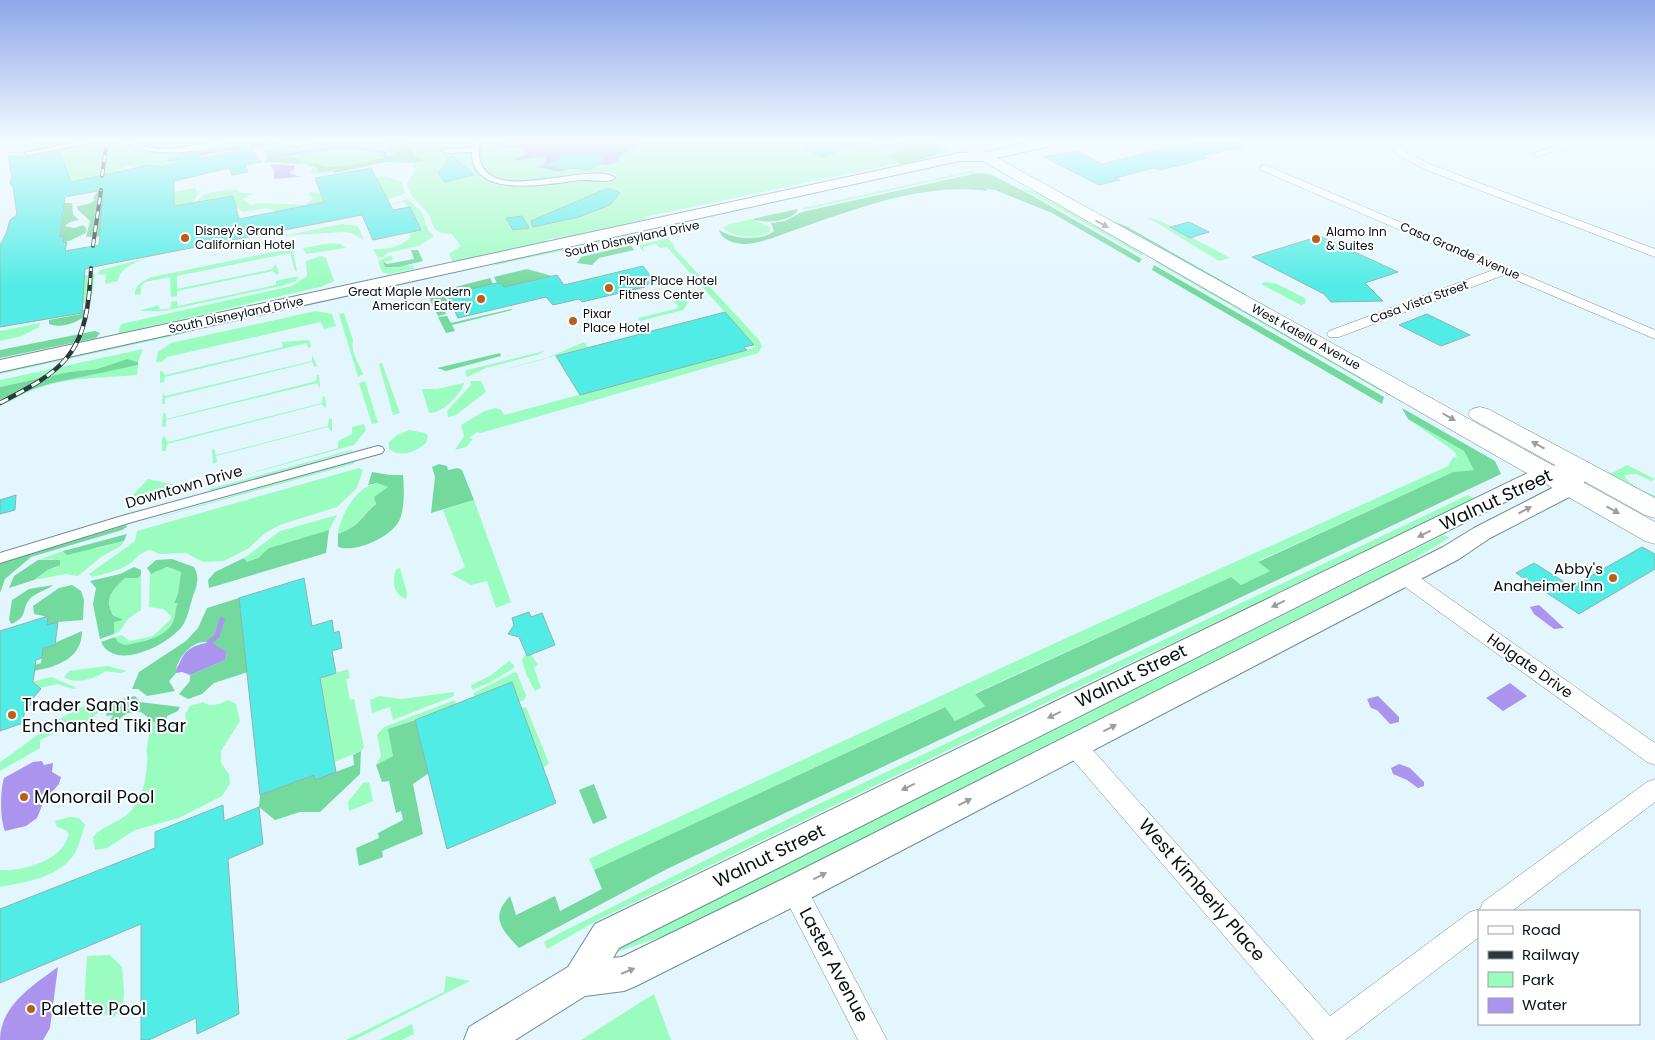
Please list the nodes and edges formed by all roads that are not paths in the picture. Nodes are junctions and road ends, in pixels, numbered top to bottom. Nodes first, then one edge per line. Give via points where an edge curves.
1 (849, 190) edge
2 (1058, 190) edge
3 (1070, 190) edge
4 (1316, 190) edge
5 (1487, 190) edge
6 (679, 224) junction
7 (1655, 253) edge
8 (1505, 270) junction
9 (1334, 334) junction
10 (1655, 335) edge
11 (0, 366) edge
12 (0, 377) edge
13 (378, 450) dead end
14 (1546, 473) junction
15 (1576, 478) junction
16 (1655, 509) edge
17 (1655, 534) edge
18 (0, 558) edge
19 (1405, 577) junction
20 (1075, 746) junction
21 (1655, 754) edge
22 (1655, 789) edge
23 (794, 890) junction
24 (1493, 910) edge
25 (1478, 922) edge
26 (580, 979) junction
27 (482, 1040) edge
28 (873, 1040) edge

1 - 6 main road, South Disneyland Drive
2 -> 14 main road, West Katella Avenue
3 - 9 main road, West Katella Avenue
4 - 8 street, Casa Grande Avenue
5 - 7 street
6 - 11 main road, South Disneyland Drive
6 - 12 main road, South Disneyland Drive
8 - 9 street, Casa Vista Street
8 - 10 street, Casa Grande Avenue
15 -> 9 main road, West Katella Avenue
13 - 18 street, Downtown Drive via 127,519
14 - 15 main road, West Katella Avenue
14 -> 26 street, Walnut Street via 607,936
15 - 16 main road, West Katella Avenue
15 -> 17 main road, West Katella Avenue
19 -> 15 street, Walnut Street
20 -> 19 street, Walnut Street
19 - 21 street, Holgate Drive
23 -> 20 street, Walnut Street
20 - 25 street, West Kimberly Place via 1328,1035
22 - 24 street
26 -> 23 street, Walnut Street via 624,974
23 - 28 street, Laster Avenue
26 - 27 street, Walnut Street

